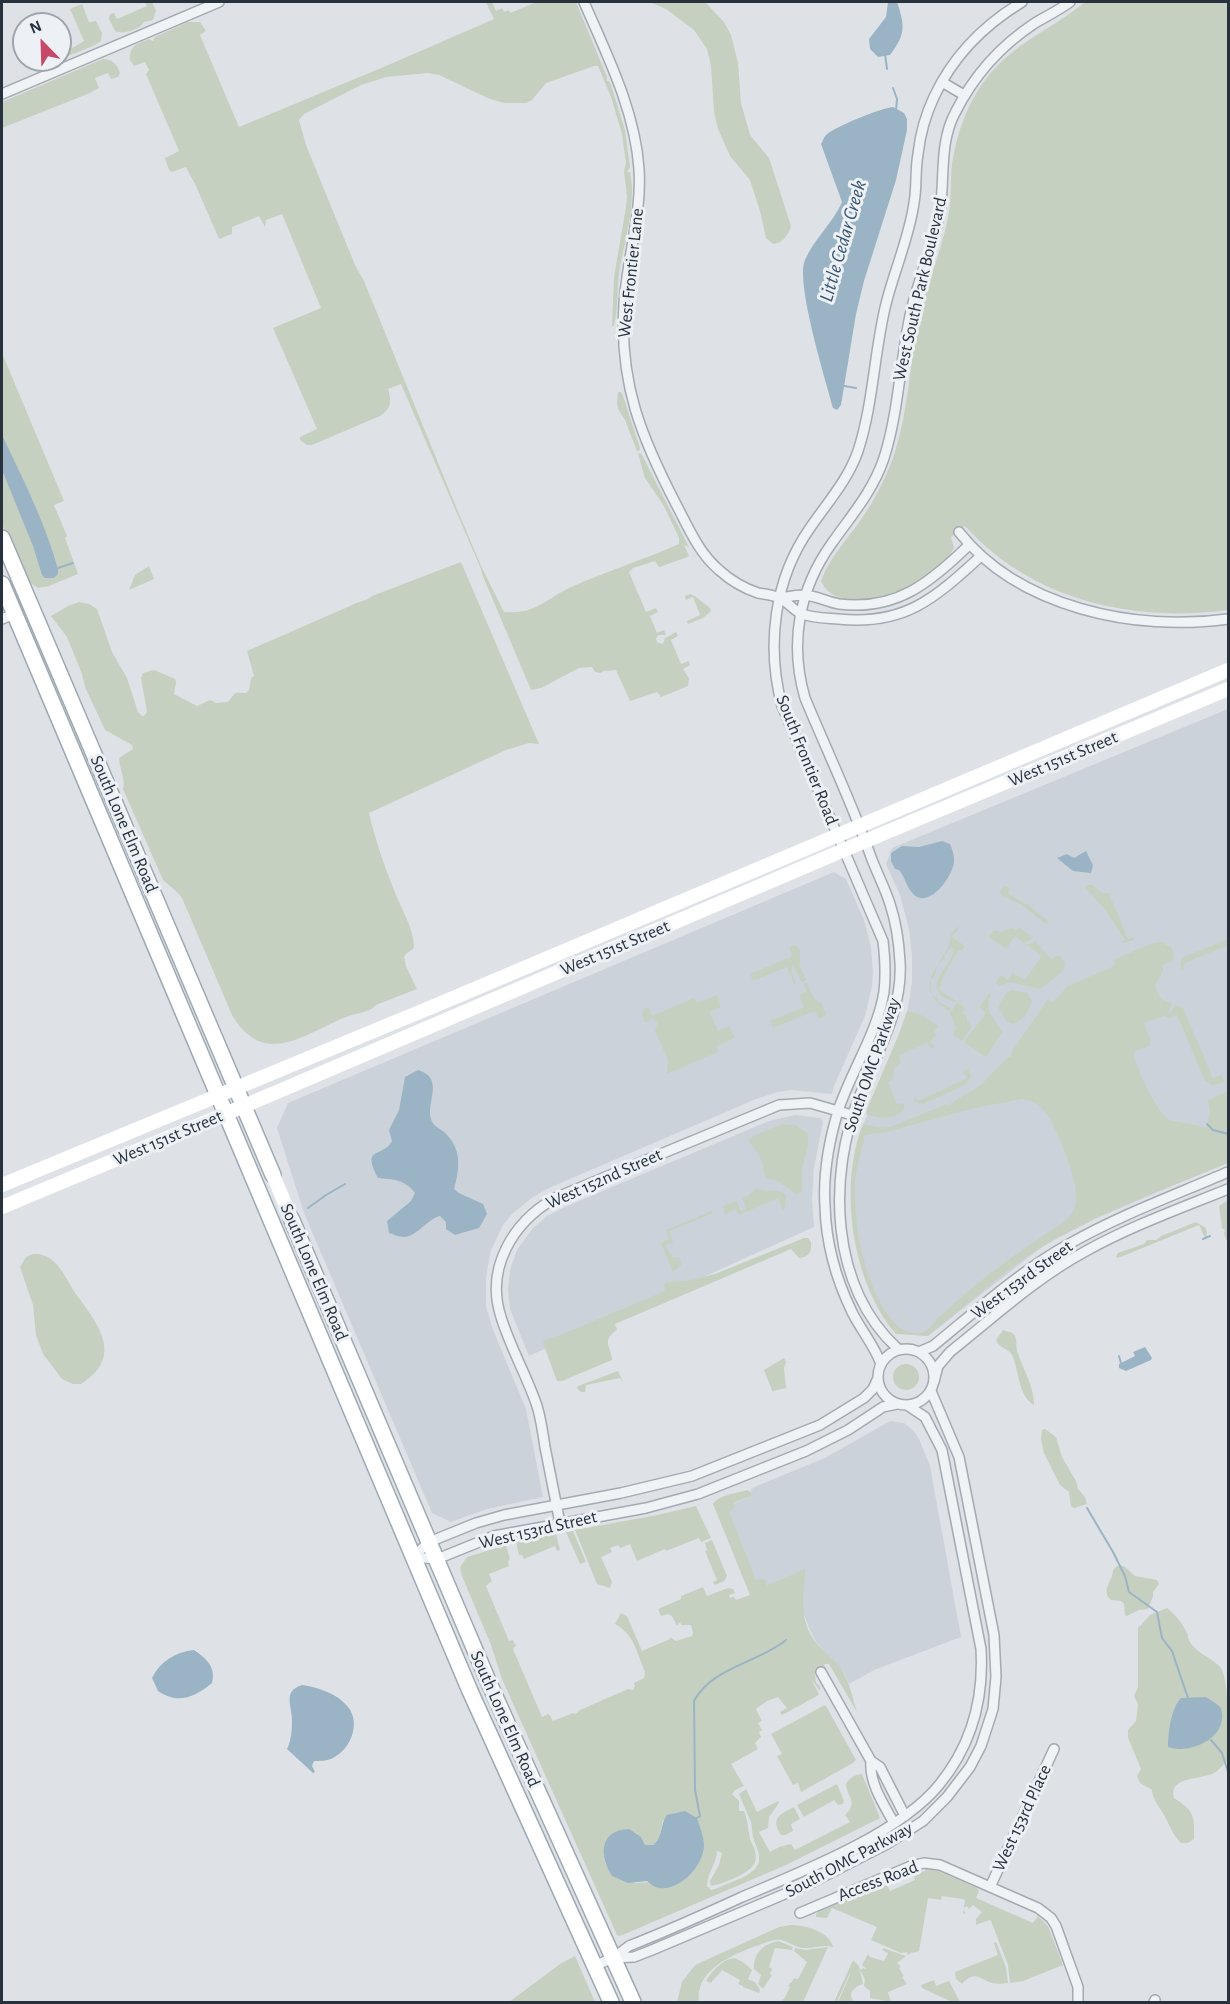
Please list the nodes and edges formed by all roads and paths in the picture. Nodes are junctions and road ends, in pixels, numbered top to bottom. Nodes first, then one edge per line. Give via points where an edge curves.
1 (219, 2) edge
2 (584, 2) edge
3 (1022, 2) edge
4 (1070, 2) edge
5 (942, 82) junction
6 (2, 94) edge
7 (964, 95) junction
8 (959, 532) dead end
9 (2, 538) edge
10 (969, 545) junction
11 (981, 556) junction
12 (2, 584) edge
13 (804, 595) junction
14 (780, 598) junction
15 (801, 614) junction
16 (8, 617) edge
17 (1228, 619) edge
18 (1228, 670) edge
19 (1228, 689) edge
20 (859, 825) junction
21 (838, 835) junction
22 (866, 841) junction
23 (844, 850) junction
24 (624, 924) junction
25 (631, 942) junction
26 (237, 1087) junction
27 (217, 1096) junction
28 (244, 1106) junction
29 (838, 1110) junction
30 (225, 1114) junction
31 (852, 1115) junction
32 (1228, 1172) edge
33 (273, 1175) joint
34 (2, 1185) edge
35 (1228, 1189) edge
36 (2, 1207) edge
37 (291, 1218) joint
38 (898, 1350) junction
39 (919, 1352) junction
40 (881, 1364) junction
41 (877, 1380) junction
42 (933, 1386) junction
43 (902, 1405) junction
44 (556, 1504) junction
45 (560, 1523) junction
46 (429, 1542) junction
47 (413, 1557) junction
48 (436, 1559) junction
49 (820, 1672) dead end
50 (1054, 1749) dead end
51 (871, 1761) junction
52 (904, 1816) junction
53 (894, 1823) junction
54 (990, 1887) junction
55 (800, 1913) dead end
56 (613, 1958) junction
57 (594, 1966) junction
58 (611, 2002) edge
59 (633, 2002) edge
60 (1078, 2002) edge

1 - 6 street
2 - 14 street, West Frontier Lane via 628,109 639,166 623,335 626,372 638,421 660,475 703,554 741,586
3 - 5 street, West South Park Boulevard via 979,34
4 - 7 street, West South Park Boulevard via 991,57
5 - 7 street
5 - 14 street, West South Park Boulevard via 920,140 912,218 885,309 857,455 800,543 787,569
7 - 13 street, West South Park Boulevard via 948,135 940,211 915,295 884,459 850,520 831,543
8 - 10 street
9 - 26 main road, South Lone Elm Road
10 - 11 street
10 - 13 street via 934,578 890,601 848,604
11 - 15 street via 937,595 897,614 851,620
11 - 17 street via 1037,593 1087,610 1179,624
12 - 16 main road, South Lone Elm Road
13 - 14 street
13 - 15 street, South Frontier Road
14 - 15 street
14 - 21 street, South Frontier Road via 773,645 777,690
15 - 20 street, South Frontier Road via 797,638 800,680
16 - 27 main road, South Lone Elm Road
18 - 20 main road, West 151st Street
19 - 22 main road, West 151st Street
20 - 21 main road, West 151st Street
20 - 22 street, South Frontier Road
21 - 23 street, South Frontier Road
21 - 24 main road, West 151st Street
22 - 23 main road, West 151st Street
22 - 31 street, South OMC Parkway via 890,904 898,938 900,977 891,1022
23 - 25 main road, West 151st Street
23 - 29 street, South OMC Parkway via 883,942 885,979 876,1021
24 - 25 main road
24 - 26 main road, West 151st Street
25 - 28 main road, West 151st Street
26 - 27 main road, West 151st Street
26 - 28 main road, South Lone Elm Road
27 - 30 main road, South Lone Elm Road
27 - 34 main road, West 151st Street
28 - 30 main road, West 151st Street
28 - 33 main road, South Lone Elm Road
29 - 31 street, West 152nd Street
29 - 40 street, South OMC Parkway via 825,1188 830,1250 839,1282
29 - 44 street, West 152nd Street via 795,1102 764,1110 555,1198 528,1217 512,1236 499,1267 497,1303 538,1409
30 - 36 main road, West 151st Street
30 - 47 main road, South Lone Elm Road
31 - 38 street, South OMC Parkway via 840,1182 845,1250 863,1302 884,1336
32 - 39 street, West 153rd Street via 1068,1244 933,1346
33 - 37 main road, South Lone Elm Road
35 - 42 street, West 153rd Street via 1116,1236 1052,1272 950,1352 938,1366
37 - 46 main road, South Lone Elm Road
38 - 39 street
38 - 40 street
39 - 42 street via 931,1364
40 - 41 street
41 - 43 street via 884,1396
41 - 44 street, West 153rd Street via 864,1398 820,1425 692,1476
42 - 43 street via 924,1399
42 - 56 street, South OMC Parkway via 959,1457 996,1654 993,1709 970,1767 937,1808 887,1844 813,1882 673,1941 634,1957
43 - 45 street, West 153rd Street via 884,1407 806,1451 698,1494 646,1508
43 - 52 street, South OMC Parkway via 926,1417 946,1464 982,1666 979,1702 962,1753 939,1786
44 - 45 street, West 152nd Street
44 - 46 street, West 153rd Street via 476,1523
45 - 48 street, West 153rd Street via 494,1536
46 - 47 street, West 153rd Street
46 - 48 main road, South Lone Elm Road
47 - 48 street, West 153rd Street
47 - 57 main road, South Lone Elm Road
48 - 56 main road, South Lone Elm Road
49 - 51 street
50 - 54 street, West 153rd Place
51 - 52 street via 880,1767
51 - 53 street via 871,1773
52 - 53 street, South OMC Parkway
53 - 56 street, South OMC Parkway via 788,1878 629,1946
54 - 55 street, Access Road via 940,1864 924,1863
54 - 60 street, Access Road via 1038,1908 1051,1918 1078,1987
56 - 57 street, South OMC Parkway
56 - 59 main road, South Lone Elm Road
57 - 58 main road, South Lone Elm Road

